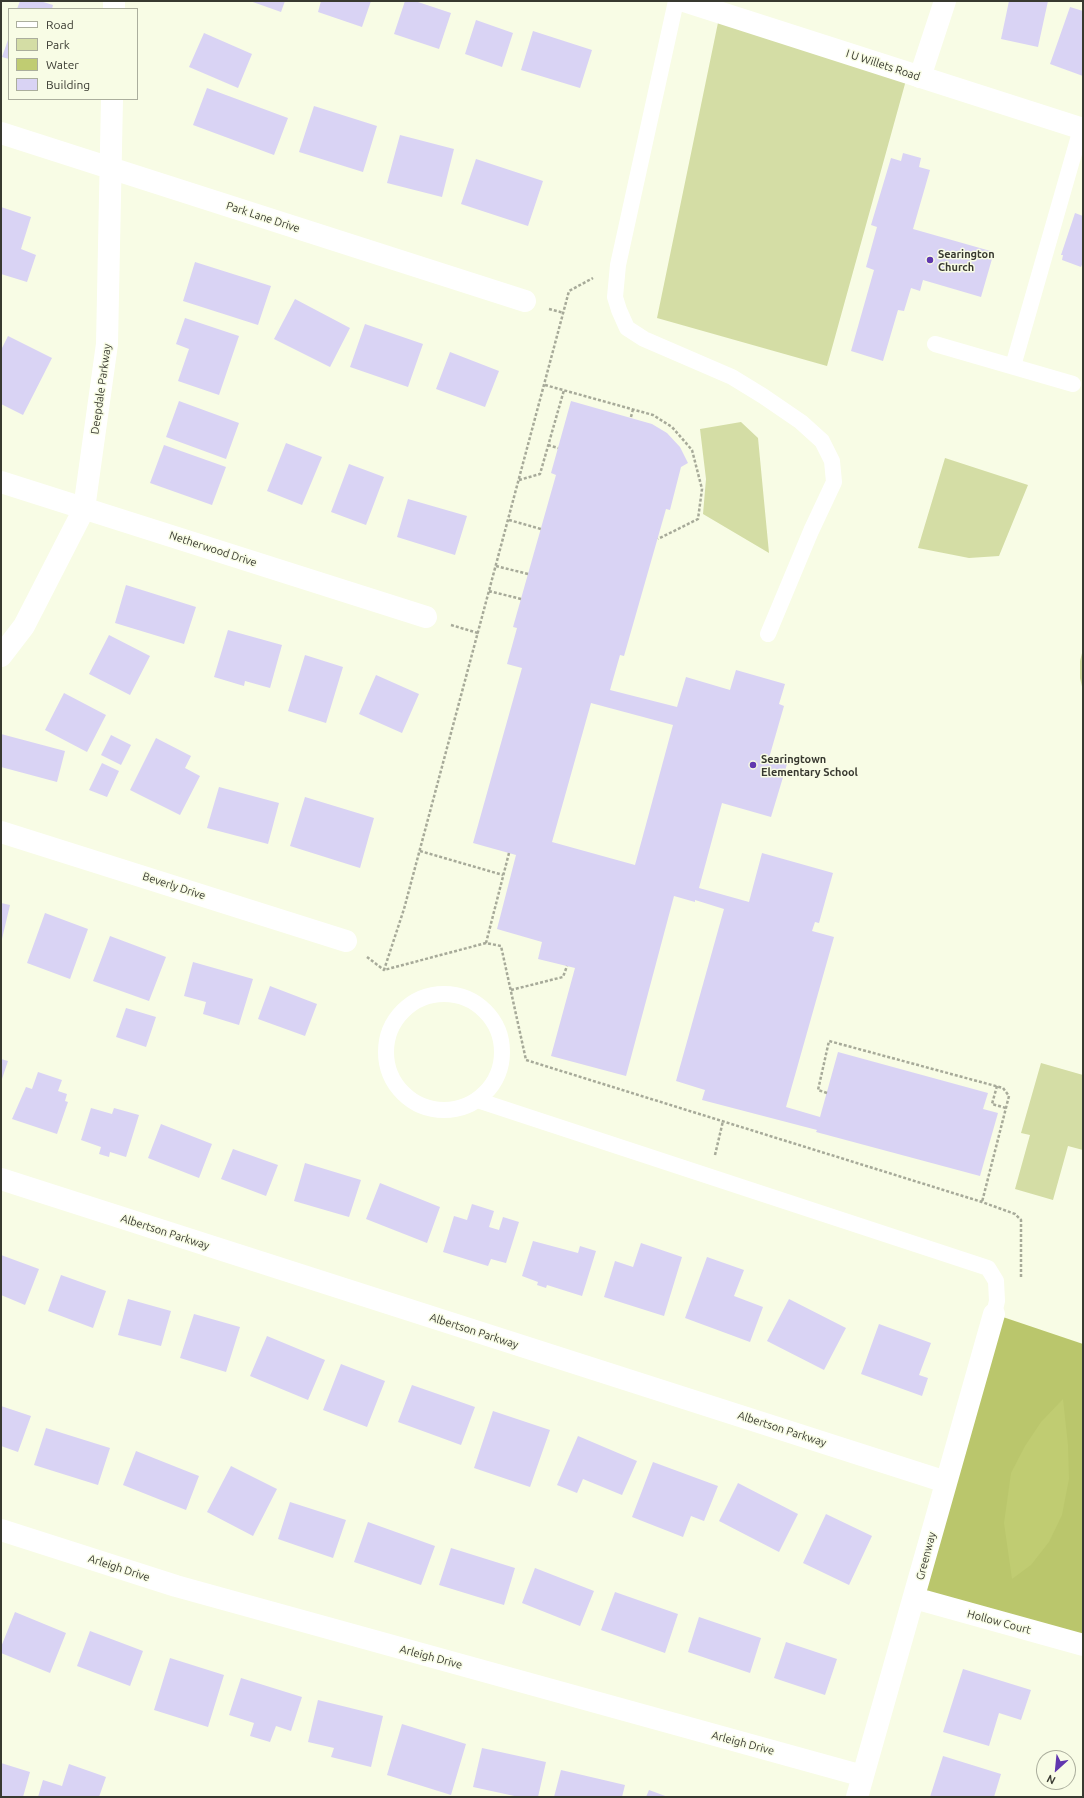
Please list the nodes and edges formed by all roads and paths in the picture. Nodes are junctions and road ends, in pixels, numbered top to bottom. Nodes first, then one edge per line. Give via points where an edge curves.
1 (676, 1) edge
2 (684, 1) edge
3 (944, 1) edge
4 (920, 77) junction
5 (112, 100) edge
6 (1082, 129) edge
7 (1, 133) edge
8 (111, 168) junction
9 (618, 265) junction
10 (525, 301) dead end
11 (935, 344) dead end
12 (1013, 366) junction
13 (1073, 384) dead end
14 (545, 385) junction
15 (564, 390) junction
16 (633, 409) junction
17 (631, 417) dead end
18 (548, 445) junction
19 (558, 448) dead end
20 (519, 480) junction
21 (1, 482) edge
22 (84, 509) junction
23 (508, 520) junction
24 (541, 529) dead end
25 (658, 539) dead end
26 (496, 566) junction
27 (528, 574) dead end
28 (489, 591) junction
29 (521, 600) dead end
30 (426, 617) dead end
31 (768, 634) dead end
32 (1, 656) edge
33 (1, 832) edge
34 (420, 851) junction
35 (509, 853) dead end
36 (503, 875) junction
37 (346, 941) dead end
38 (486, 943) junction
39 (567, 966) dead end
40 (511, 990) junction
41 (997, 1086) junction
42 (827, 1093) dead end
43 (477, 1100) junction
44 (1006, 1108) junction
45 (723, 1121) junction
46 (710, 1177) junction
47 (1, 1179) edge
48 (982, 1202) junction
49 (1021, 1280) dead end
50 (994, 1314) joint
51 (946, 1482) junction
52 (1, 1530) edge
53 (914, 1598) junction
54 (1083, 1645) edge
55 (863, 1776) junction
56 (857, 1797) edge

1 - 9 lane
2 - 4 street, I U Willets Road
3 - 4 street
4 - 6 street, I U Willets Road
5 - 8 street, Deepdale Parkway
6 - 12 lane
7 - 8 street, Park Lane Drive
8 - 10 street, Park Lane Drive
8 - 22 street, Deepdale Parkway via 108,344
9 - 14 path via 570,291
9 - 31 lane via 615,297 627,328 732,377 762,396 801,422 822,441 832,461 834,482
11 - 12 lane
12 - 13 lane
14 - 15 path
14 - 20 path
15 - 16 path
15 - 18 path
16 - 17 path
16 - 25 path via 653,415 672,427 692,450 702,489 698,519
18 - 19 path
18 - 20 path via 540,474
20 - 23 path
21 - 22 street, Netherwood Drive
22 - 30 street, Netherwood Drive
22 - 32 street, Deepdale Parkway via 24,626
23 - 24 path
23 - 26 path
26 - 27 path
26 - 28 path
28 - 29 path
28 - 34 path
33 - 37 street, Beverly Drive
34 - 36 path
34 - 38 path via 384,970
35 - 36 path
36 - 38 path
38 - 40 path via 501,946
39 - 40 path via 563,977
40 - 45 path via 526,1060
41 - 42 path via 829,1041 818,1090
41 - 44 path via 1004,1088 1009,1096
41 - 44 path via 992,1104
43 - 43 lane via 497,1078 502,1060 502,1040 494,1023 482,1008 466,998 447,994 428,996 411,1004 397,1017 391,1028 385,1054 389,1073 399,1090 414,1102 432,1110 452,1110 470,1105
43 - 46 lane
44 - 48 path
45 - 46 path
45 - 48 path
46 - 50 lane via 988,1268 996,1281 997,1301
47 - 51 street, Albertson Parkway
48 - 49 path via 1015,1214 1021,1220
50 - 51 street, Greenway
51 - 53 street, Greenway
52 - 55 street, Arleigh Drive via 176,1586
53 - 54 street, Hollow Court
53 - 55 street, Greenway
55 - 56 street, Greenway

